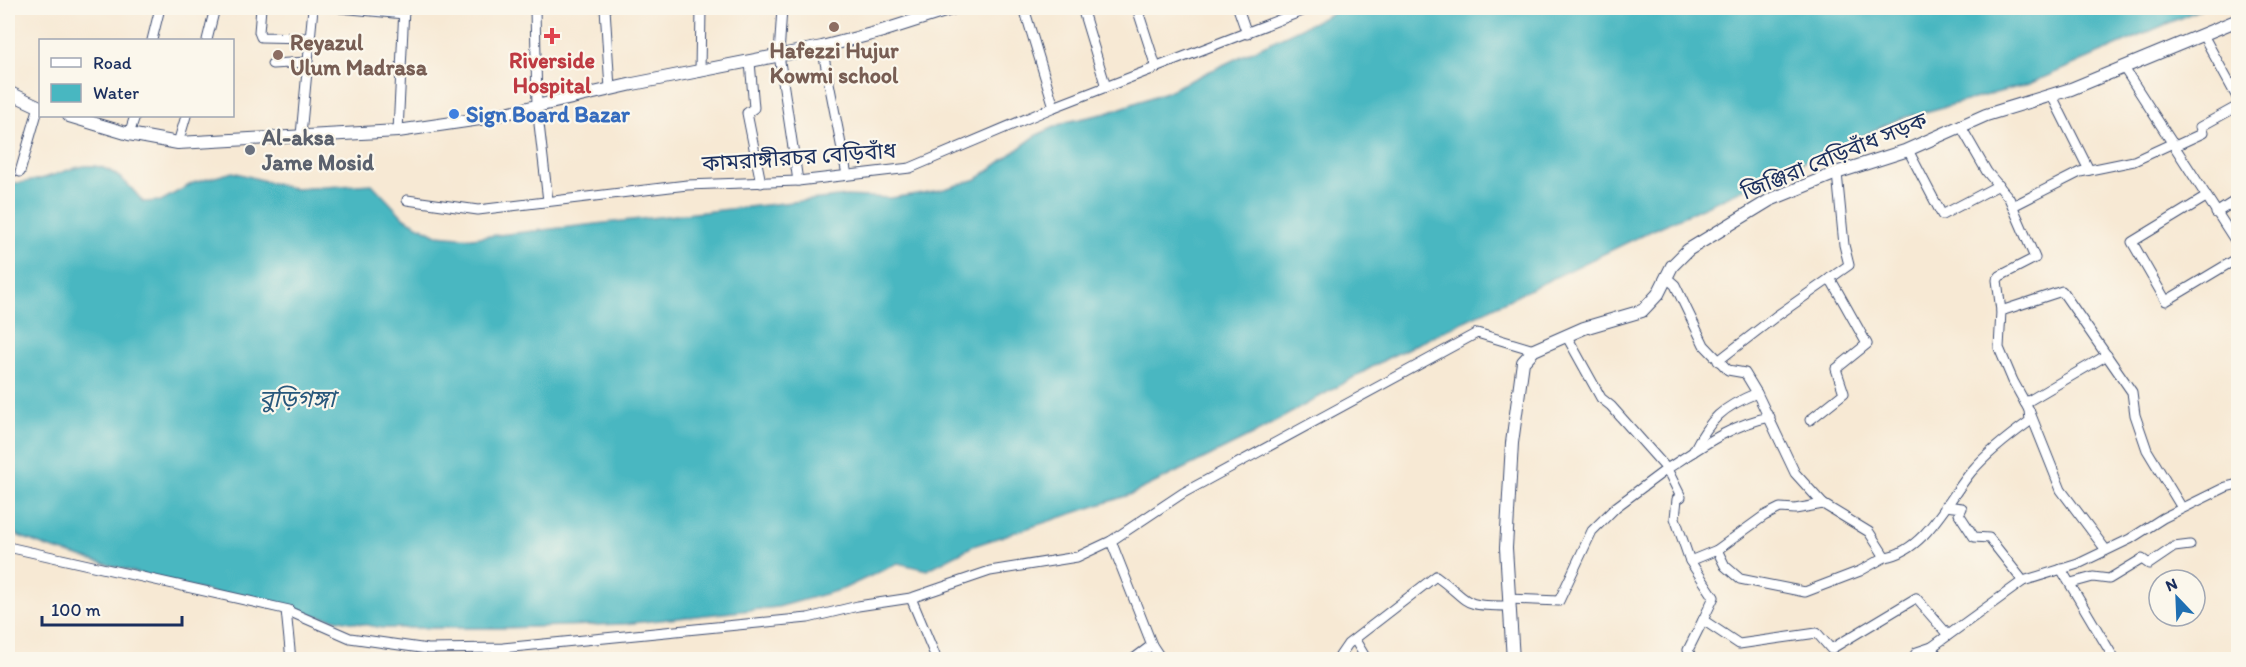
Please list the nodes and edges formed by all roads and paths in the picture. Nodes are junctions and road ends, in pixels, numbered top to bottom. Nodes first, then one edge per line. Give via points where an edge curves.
1 (160, 8) edge
2 (215, 8) edge
3 (261, 8) edge
4 (313, 8) edge
5 (340, 8) edge
6 (535, 8) edge
7 (605, 8) edge
8 (700, 8) edge
9 (782, 8) edge
10 (954, 8) edge
11 (1024, 8) edge
12 (1082, 8) edge
13 (1137, 8) edge
14 (1238, 8) edge
15 (1310, 8) edge
16 (354, 9) edge
17 (404, 10) edge
18 (1286, 12) edge
19 (2238, 20) edge
20 (1247, 34) junction
21 (2203, 35) junction
22 (308, 38) junction
23 (152, 39) edge
24 (207, 39) edge
25 (822, 47) junction
26 (779, 55) junction
27 (306, 62) junction
28 (750, 62) junction
29 (272, 64) dead end
30 (1156, 67) junction
31 (2124, 68) junction
32 (700, 72) junction
33 (1106, 87) junction
34 (610, 89) junction
35 (8, 92) edge
36 (2052, 96) junction
37 (2238, 99) edge
38 (537, 106) junction
39 (2238, 106) edge
40 (39, 107) edge
41 (1054, 107) junction
42 (39, 110) edge
43 (72, 117) edge
44 (135, 117) edge
45 (186, 117) edge
46 (1960, 125) junction
47 (398, 131) junction
48 (129, 134) junction
49 (301, 135) junction
50 (178, 143) junction
51 (2174, 145) junction
52 (1908, 150) junction
53 (2089, 170) junction
54 (20, 172) dead end
55 (1837, 173) junction
56 (847, 175) junction
57 (798, 181) junction
58 (761, 183) junction
59 (1999, 185) junction
60 (2206, 197) junction
61 (2238, 199) edge
62 (407, 200) dead end
63 (548, 201) junction
64 (2013, 206) junction
65 (2216, 213) junction
66 (2238, 244) edge
67 (2238, 258) edge
68 (1667, 278) junction
69 (1830, 278) junction
70 (2001, 311) junction
71 (1566, 335) junction
72 (1534, 350) junction
73 (2107, 355) junction
74 (1718, 361) junction
75 (1757, 393) junction
76 (2027, 406) junction
77 (1770, 417) junction
78 (1810, 420) dead end
79 (1693, 453) junction
80 (1667, 469) junction
81 (2238, 484) edge
82 (1824, 504) junction
83 (1945, 506) junction
84 (2182, 508) junction
85 (1111, 541) junction
86 (2190, 545) dead end
87 (8, 547) edge
88 (1717, 550) junction
89 (2106, 550) junction
90 (1885, 557) junction
91 (1690, 561) junction
92 (2061, 569) junction
93 (2024, 581) junction
94 (2071, 583) junction
95 (911, 598) junction
96 (1508, 603) junction
97 (307, 614) dead end
98 (1703, 620) junction
99 (1948, 635) junction
100 (1355, 640) junction
101 (1152, 645) junction
102 (1932, 647) junction
103 (291, 660) edge
104 (937, 660) edge
105 (1132, 660) edge
106 (1162, 660) edge
107 (1337, 660) edge
108 (1367, 660) edge
109 (1513, 660) edge
110 (1693, 660) edge
111 (1911, 660) edge
112 (1940, 660) edge
113 (2115, 660) edge

1 - 23 street
2 - 24 street
3 - 22 street via 261,37
4 - 22 street
5 - 16 street
6 - 38 street
7 - 34 street
8 - 32 street
9 - 26 street
10 - 25 street
11 - 41 street
12 - 33 street
13 - 30 street
14 - 20 street
15 - 18 street, কামরাঙ্গীরচর বেড়িবাঁধ
16 - 17 street
17 - 47 street
18 - 20 street, কামরাঙ্গীরচর বেড়িবাঁধ
19 - 21 street, জিঞ্জিরা বেড়িবাঁধ সড়ক
20 - 30 street, কামরাঙ্গীরচর বেড়িবাঁধ
21 - 31 street, জিঞ্জিরা বেড়িবাঁধ সড়ক
21 - 37 street
22 - 27 street
25 - 26 street
25 - 56 street
26 - 28 street
26 - 57 street
27 - 29 street
27 - 49 street
28 - 32 street
28 - 58 street via 754,108 747,113
30 - 33 street, কামরাঙ্গীরচর বেড়িবাঁধ
31 - 36 street, জিঞ্জিরা বেড়িবাঁধ সড়ক
31 - 51 street
32 - 34 street
33 - 41 street, কামরাঙ্গীরচর বেড়িবাঁধ
34 - 38 street
35 - 40 street
36 - 46 street, জিঞ্জিরা বেড়িবাঁধ সড়ক
36 - 53 street
38 - 47 street
38 - 63 street
39 - 51 street via 2200,127 2203,133
41 - 56 street, কামরাঙ্গীরচর বেড়িবাঁধ via 910,168
42 - 54 street
43 - 48 street
44 - 48 street
45 - 50 street
46 - 52 street, জিঞ্জিরা বেড়িবাঁধ সড়ক
46 - 59 street
47 - 49 street
48 - 50 street
49 - 50 street
51 - 53 street via 2134,160
51 - 60 street
52 - 55 street, জিঞ্জিরা বেড়িবাঁধ সড়ক
52 - 59 street via 1942,215
53 - 64 street
55 - 68 street, জিঞ্জিরা বেড়িবাঁধ সড়ক via 1744,214 1688,250 1672,266
55 - 69 street via 1844,245 1850,262
56 - 57 street, কামরাঙ্গীরচর বেড়িবাঁধ
57 - 58 street, কামরাঙ্গীরচর বেড়িবাঁধ
58 - 63 street, কামরাঙ্গীরচর বেড়িবাঁধ via 687,185
59 - 64 street
60 - 65 street
60 - 67 street via 2132,242 2166,301
61 - 65 street
62 - 63 street, কামরাঙ্গীরচর বেড়িবাঁধ via 478,210
64 - 70 street via 2035,258 1997,280
65 - 66 street
68 - 71 street, জিঞ্জিরা বেড়িবাঁধ সড়ক via 1642,311
68 - 74 street via 1675,285 1704,345
69 - 74 street
69 - 78 street via 1867,344 1836,369 1844,393
70 - 73 street via 2062,291
70 - 76 street via 1999,348
71 - 72 street, জিঞ্জিরা বেড়িবাঁধ সড়ক
71 - 80 street via 1601,398
72 - 85 street via 1478,333 1183,493
72 - 96 street via 1523,362 1515,412 1506,548
73 - 76 street
73 - 84 street via 2132,392 2147,450
74 - 75 street via 1731,372 1744,373
75 - 77 street
75 - 79 street via 1724,408 1705,429
76 - 83 street via 2030,422 1996,447
76 - 89 street via 2061,490
77 - 79 street via 1750,421
77 - 82 street via 1795,473
79 - 80 street
80 - 91 street via 1681,496 1677,499 1675,518
80 - 96 street via 1616,507 1592,531 1558,602
81 - 84 street
82 - 88 street via 1780,508
82 - 90 street via 1869,532
83 - 90 street via 1930,531 1893,556
83 - 93 street via 1962,508 1959,514 1974,537 1989,538
84 - 89 street
85 - 95 street via 1077,557 990,571
85 - 101 street
86 - 94 street via 2174,548 2150,564 2142,559 2109,579 2093,577
87 - 97 street
88 - 90 street via 1725,566 1740,579 1805,592
88 - 91 street
89 - 92 street
91 - 98 street via 1714,597
92 - 93 street
92 - 94 street
93 - 99 street
94 - 113 street
95 - 103 street via 796,620 503,648 439,649 350,638 285,610
95 - 104 street
96 - 100 street via 1468,604 1436,576
96 - 109 street
98 - 99 street via 1739,644 1817,633 1831,649 1916,598
98 - 110 street via 1688,650
99 - 102 street
100 - 107 street
100 - 108 street
101 - 105 street
101 - 106 street
102 - 111 street via 1917,652
102 - 112 street

